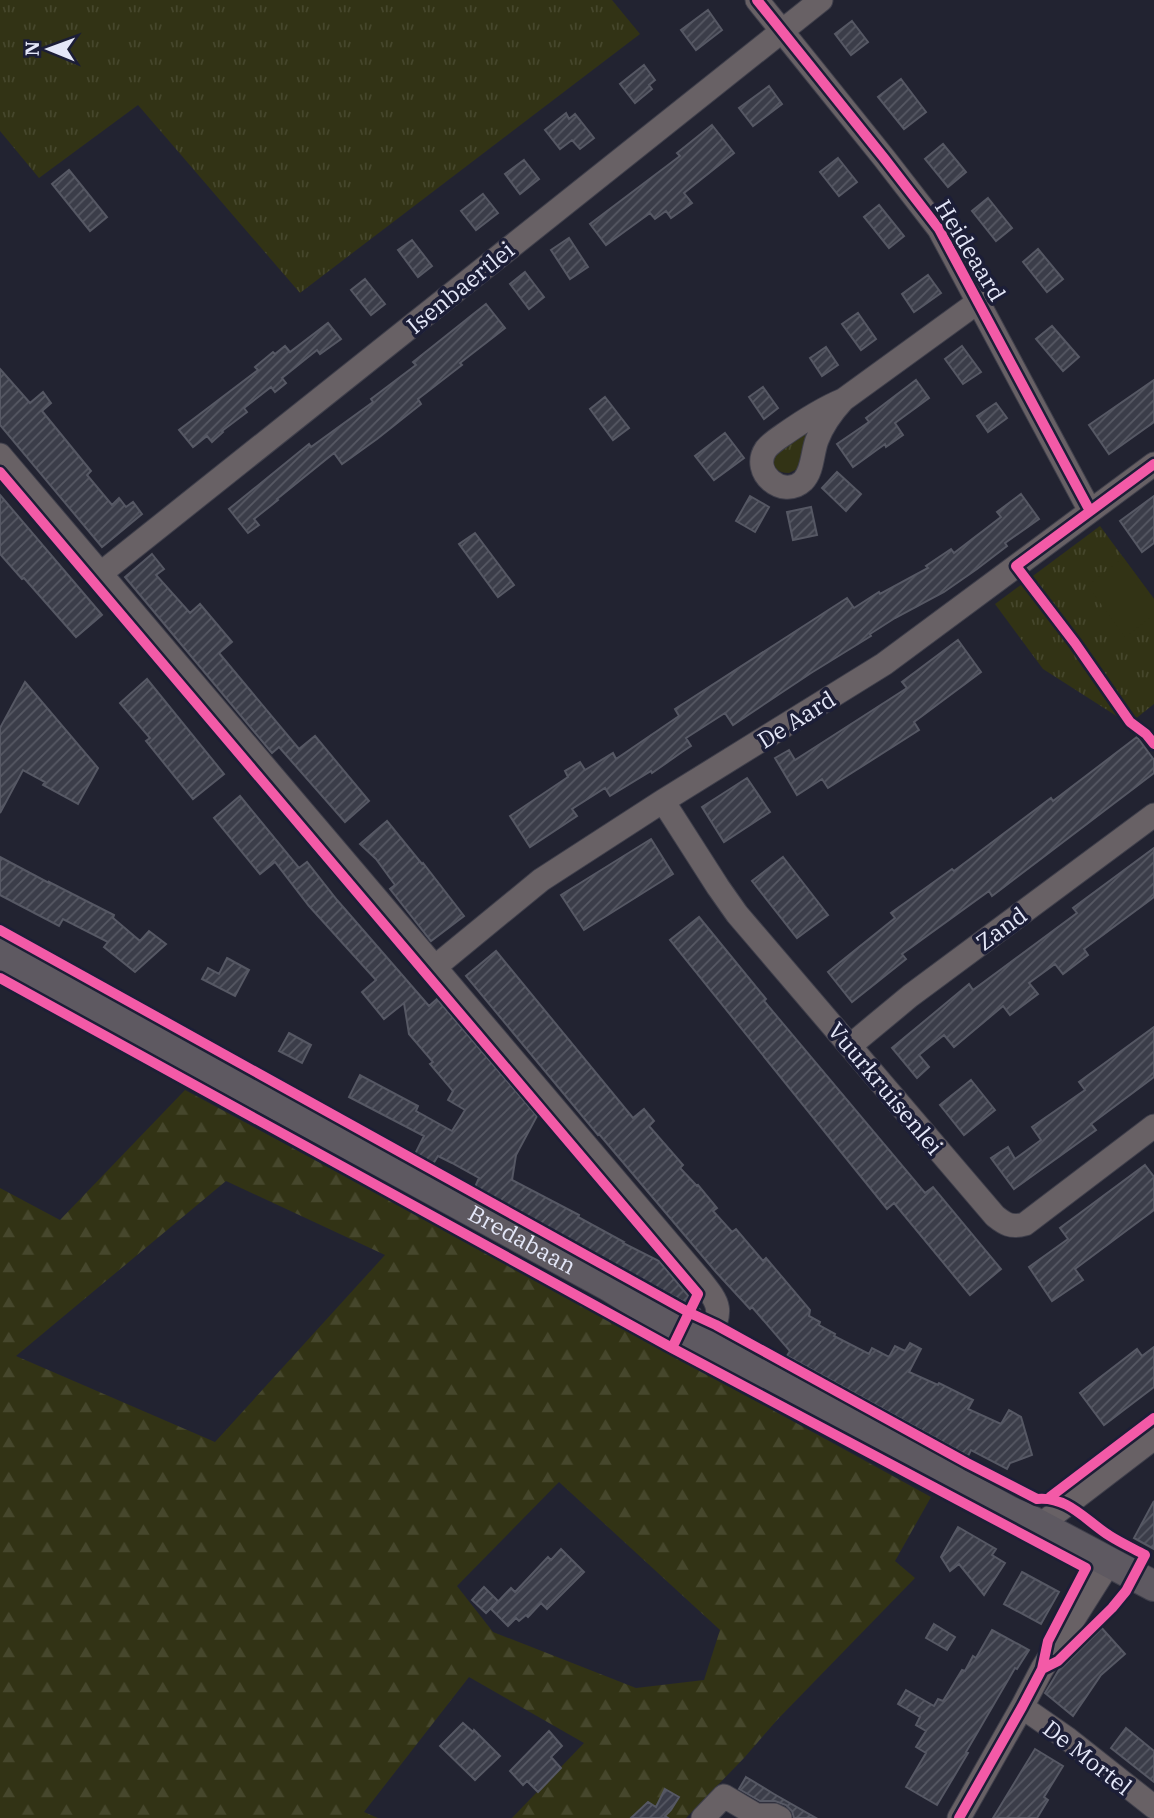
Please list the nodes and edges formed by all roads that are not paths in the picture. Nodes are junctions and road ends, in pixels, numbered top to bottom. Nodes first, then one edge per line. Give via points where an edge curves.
1 (757, 0) edge
2 (821, 0) edge
3 (781, 31) junction
4 (978, 302) junction
5 (843, 400) dead end
6 (0, 455) edge
7 (1154, 464) edge
8 (1090, 511) junction
9 (100, 573) junction
10 (663, 801) junction
11 (1154, 815) edge
12 (0, 954) edge
13 (435, 967) junction
14 (851, 1045) junction
15 (1154, 1126) edge
16 (707, 1345) junction
17 (1154, 1438) edge
18 (1039, 1526) junction
19 (1109, 1563) junction
20 (1154, 1586) edge
21 (1022, 1707) junction
22 (1154, 1807) edge
23 (703, 1818) edge
24 (780, 1818) edge
25 (959, 1818) edge

1 - 3 street, Heideaard
2 - 3 street, Isenbaertlei
3 - 4 street, Heideaard via 939,229
3 - 9 street, Isenbaertlei
4 - 5 street, Heideaard
4 - 8 street, Heideaard
6 - 9 street
7 - 8 street, De Aard
8 - 10 street, De Aard via 884,664
9 - 13 street
10 - 13 street, De Aard via 541,880
10 - 14 street, Vuurkruisenlei via 737,914
11 - 14 street, Zand via 941,972
12 - 16 main road, Bredabaan via 610,1286
13 - 16 street via 715,1298 718,1316
14 - 15 street, Vuurkruisenlei via 1005,1225 1025,1224
16 - 18 main road, Bredabaan
17 - 18 street
18 - 19 main road, Bredabaan
19 - 20 main road, Bredabaan
19 - 21 street
21 - 22 street, De Mortel
21 - 25 street
23 - 24 street via 724,1796 756,1815

